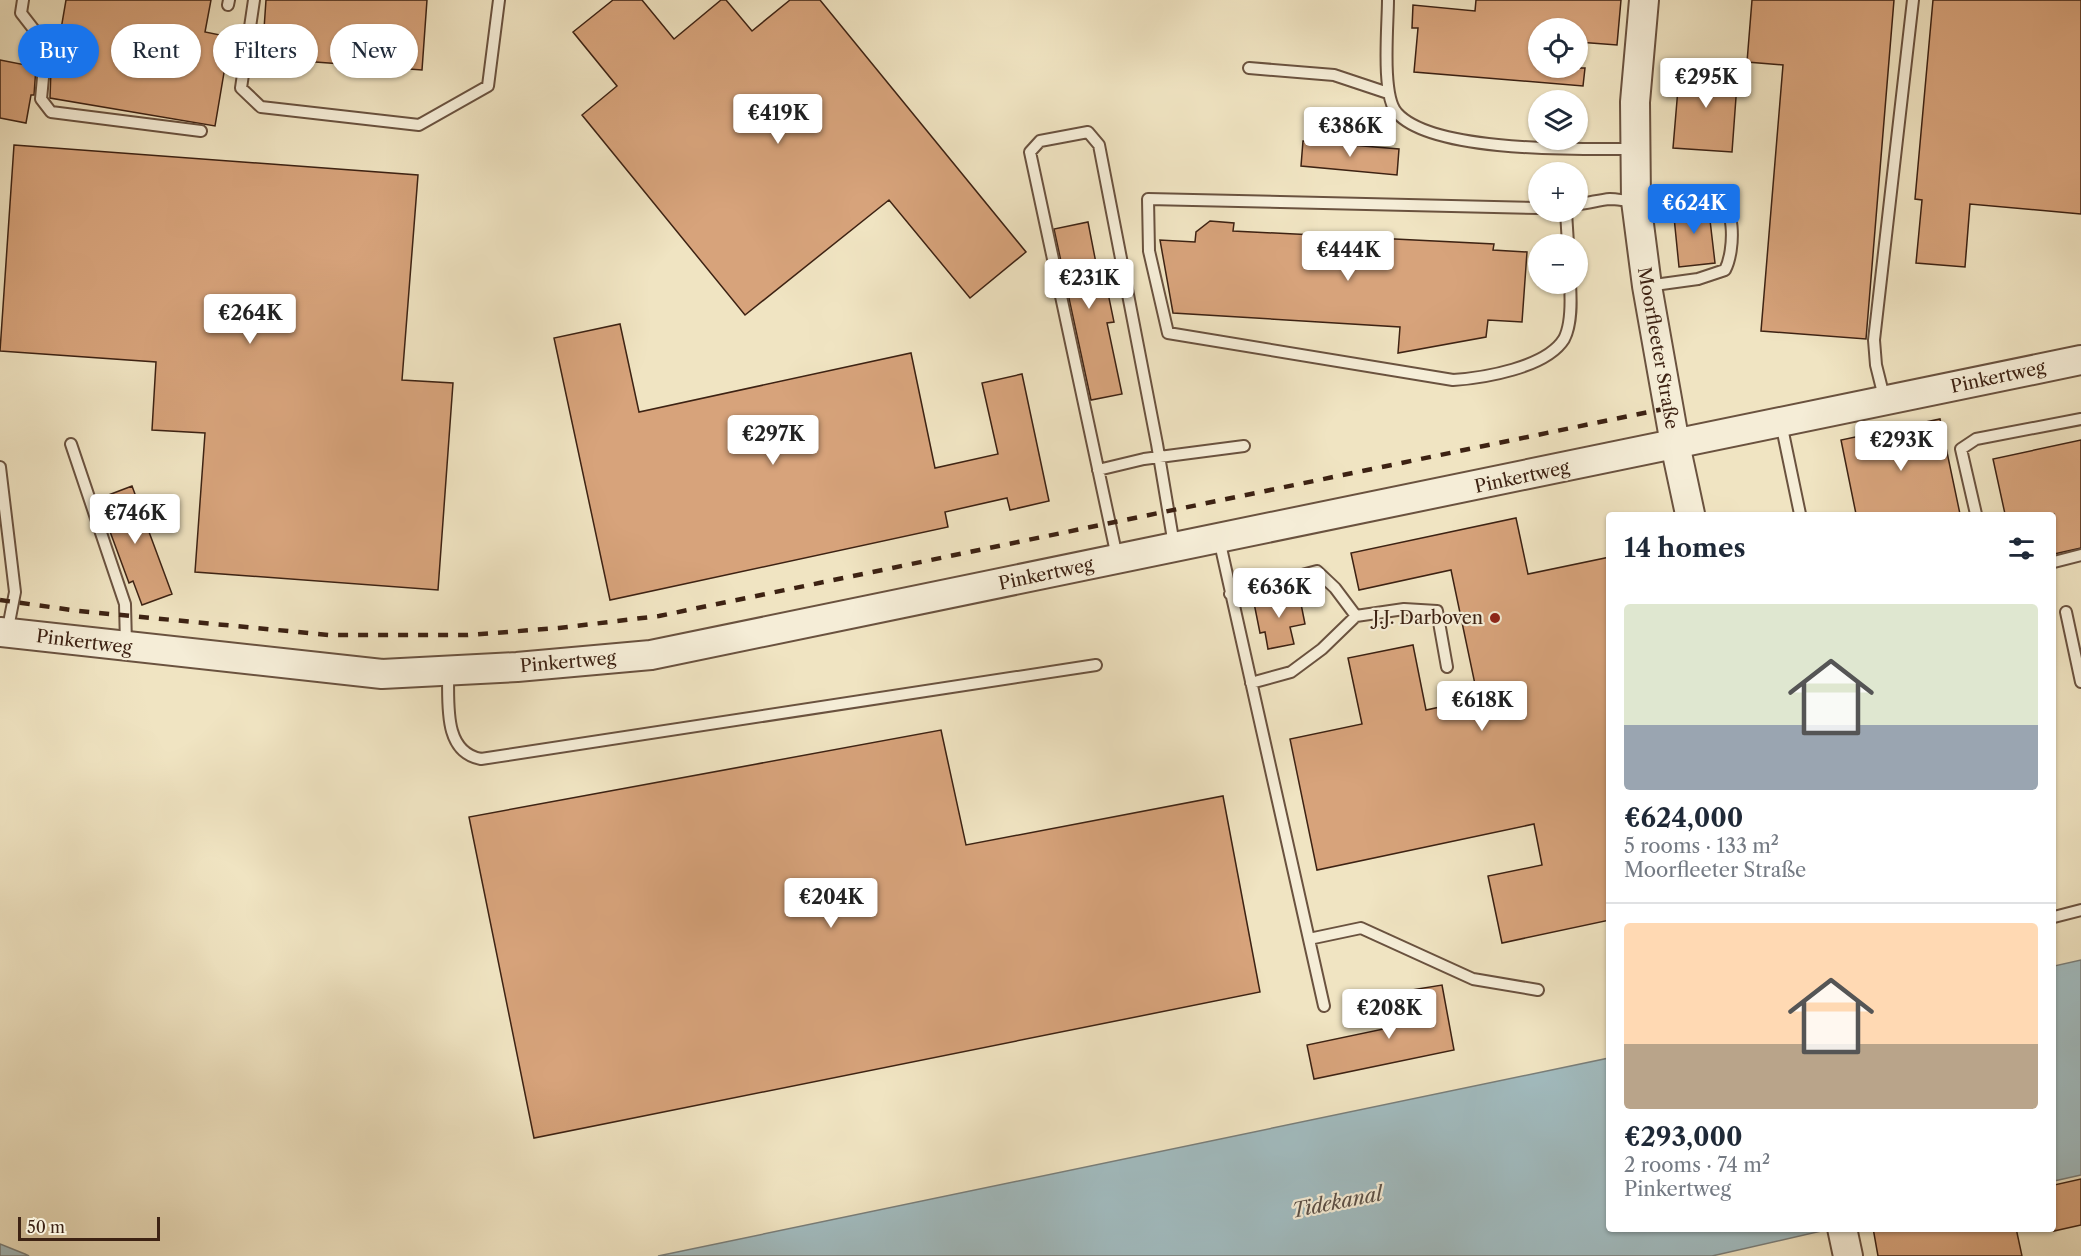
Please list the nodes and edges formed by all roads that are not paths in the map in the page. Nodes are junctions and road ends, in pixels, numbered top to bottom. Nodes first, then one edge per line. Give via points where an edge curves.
1 (23, 0) edge
2 (254, 0) edge
3 (499, 0) edge
4 (1388, 0) edge
5 (1644, 0) edge
6 (1913, 0) edge
7 (1249, 68) dead end
8 (1388, 93) junction
9 (201, 131) dead end
10 (1634, 148) junction
11 (1636, 201) junction
12 (1588, 203) edge
13 (1528, 208) edge
14 (1647, 286) junction
15 (1570, 294) edge
16 (2081, 360) edge
17 (1885, 401) junction
18 (2081, 419) edge
19 (1780, 422) junction
20 (71, 444) dead end
21 (1675, 444) junction
22 (1244, 446) dead end
23 (1159, 457) junction
24 (0, 467) edge
25 (1098, 470) junction
26 (1690, 512) edge
27 (1800, 512) edge
28 (1976, 512) edge
29 (4, 515) edge
30 (1219, 539) junction
31 (1174, 548) junction
32 (2081, 555) edge
33 (1117, 560) junction
34 (2056, 561) edge
35 (1230, 594) junction
36 (2066, 612) dead end
37 (1356, 616) junction
38 (3, 632) edge
39 (126, 647) junction
40 (1096, 665) dead end
41 (1447, 667) dead end
42 (448, 670) junction
43 (2081, 682) edge
44 (1251, 683) junction
45 (2081, 910) edge
46 (2056, 916) edge
47 (1309, 939) junction
48 (1538, 990) dead end
49 (1324, 1006) dead end

1 - 9 lane via 21,13 42,40 45,56 41,99 51,112
2 - 3 lane via 242,88 261,107 419,125 488,86
4 - 8 lane
5 - 10 street, Moorfleeter Straße
6 - 17 lane via 1874,340
7 - 8 lane via 1334,75
8 - 10 lane via 1396,113 1425,132 1546,149
10 - 11 street, Moorfleeter Straße
11 - 12 lane
11 - 14 street, Moorfleeter Straße
11 - 14 lane via 1712,192 1729,207 1731,241 1725,270 1698,279
13 - 15 lane via 1148,199 1149,251 1168,333 1452,380 1487,377 1544,357 1564,339
14 - 21 street, Moorfleeter Straße
16 - 17 street, Pinkertweg
17 - 19 street, Pinkertweg
18 - 28 lane via 1976,439 1961,449
19 - 21 street, Pinkertweg
19 - 27 lane
20 - 39 lane via 125,604
21 - 26 street, Moorfleeter Straße
21 - 30 street, Pinkertweg
22 - 23 lane
23 - 25 lane
23 - 25 lane via 1099,145 1088,132 1040,141 1030,152
23 - 31 lane
24 - 29 lane
25 - 33 lane
29 - 38 lane via 15,592
30 - 31 street, Pinkertweg
30 - 35 lane
31 - 33 street, Pinkertweg
32 - 34 lane
33 - 42 street, Pinkertweg via 651,655
35 - 37 lane via 1317,571
35 - 44 lane
36 - 43 lane
37 - 41 lane via 1404,609 1437,611
37 - 44 lane via 1291,672
38 - 39 street, Pinkertweg
39 - 42 street, Pinkertweg via 382,674
40 - 42 lane via 481,759 469,757 454,737
44 - 47 lane
45 - 46 lane
47 - 48 lane via 1361,928 1473,979
47 - 49 lane

